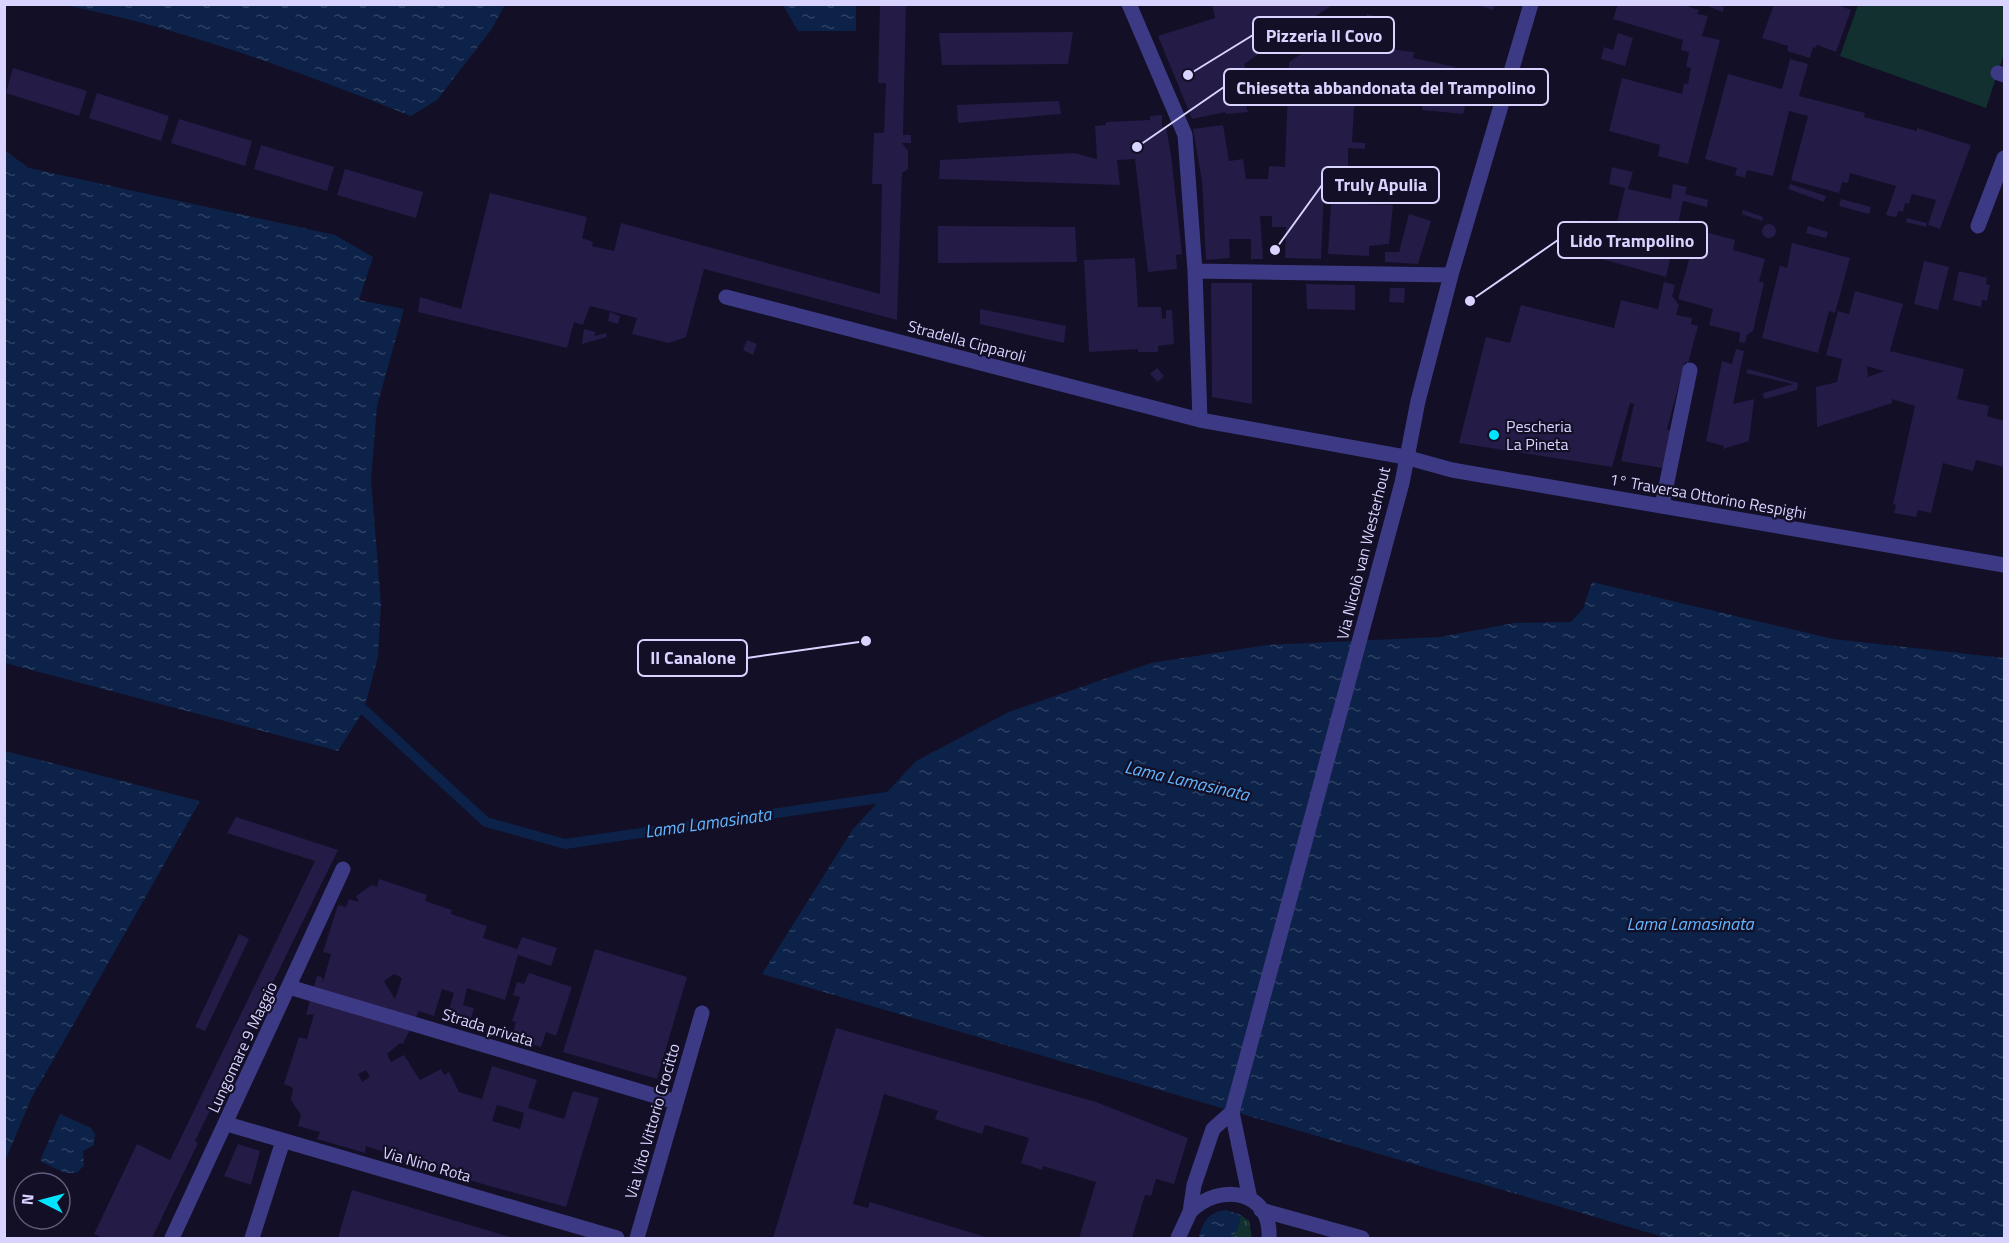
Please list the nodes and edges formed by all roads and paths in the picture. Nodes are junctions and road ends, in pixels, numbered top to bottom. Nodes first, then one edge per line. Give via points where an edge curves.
1 (1129, 4) edge
2 (1531, 4) edge
3 (2004, 158) edge
4 (1978, 226) dead end
5 (1195, 271) junction
6 (1452, 275) junction
7 (726, 297) dead end
8 (1690, 370) dead end
9 (1200, 420) junction
10 (1406, 457) junction
11 (1662, 506) junction
12 (2004, 565) edge
13 (343, 869) dead end
14 (289, 987) junction
15 (702, 1012) dead end
16 (676, 1102) junction
17 (1232, 1112) junction
18 (226, 1124) junction
19 (283, 1141) junction
20 (1256, 1205) junction
21 (1190, 1212) junction
22 (1182, 1235) edge
23 (172, 1239) edge
24 (252, 1239) edge
25 (617, 1239) edge
26 (638, 1239) edge
27 (1269, 1239) edge
28 (1362, 1239) edge

1 - 5 street via 1185,135
2 - 6 street, Via Nicolò van Westerhout
3 - 4 street
5 - 6 street
5 - 9 street
6 - 10 street, Via Nicolò van Westerhout
7 - 9 street, Stradella Cipparoli
8 - 11 street
9 - 10 street, Stradella Cipparoli
10 - 11 street, 1° Traversa Ottorino Respighi via 1452,470
10 - 17 street, Via Nicolò van Westerhout
11 - 12 street, 1° Traversa Ottorino Respighi
13 - 14 street, Lungomare 9 Maggio
14 - 16 street, Strada privata
14 - 18 street, Lungomare 9 Maggio
15 - 16 street, Via Vito Vittorio Crocitto
16 - 26 street, Via Vito Vittorio Crocitto
17 - 20 street, Via Nicolò van Westerhout
17 - 21 street, Via Nicolò van Westerhout via 1213,1129 1194,1185
18 - 19 street, Via Nino Rota
18 - 23 street, Lungomare 9 Maggio
19 - 24 street
19 - 25 street, Via Nino Rota
20 - 21 street via 1224,1192 1200,1202
20 - 27 street, Via Nicolò van Westerhout via 1267,1221
20 - 28 street
21 - 22 street, Via Nicolò van Westerhout

